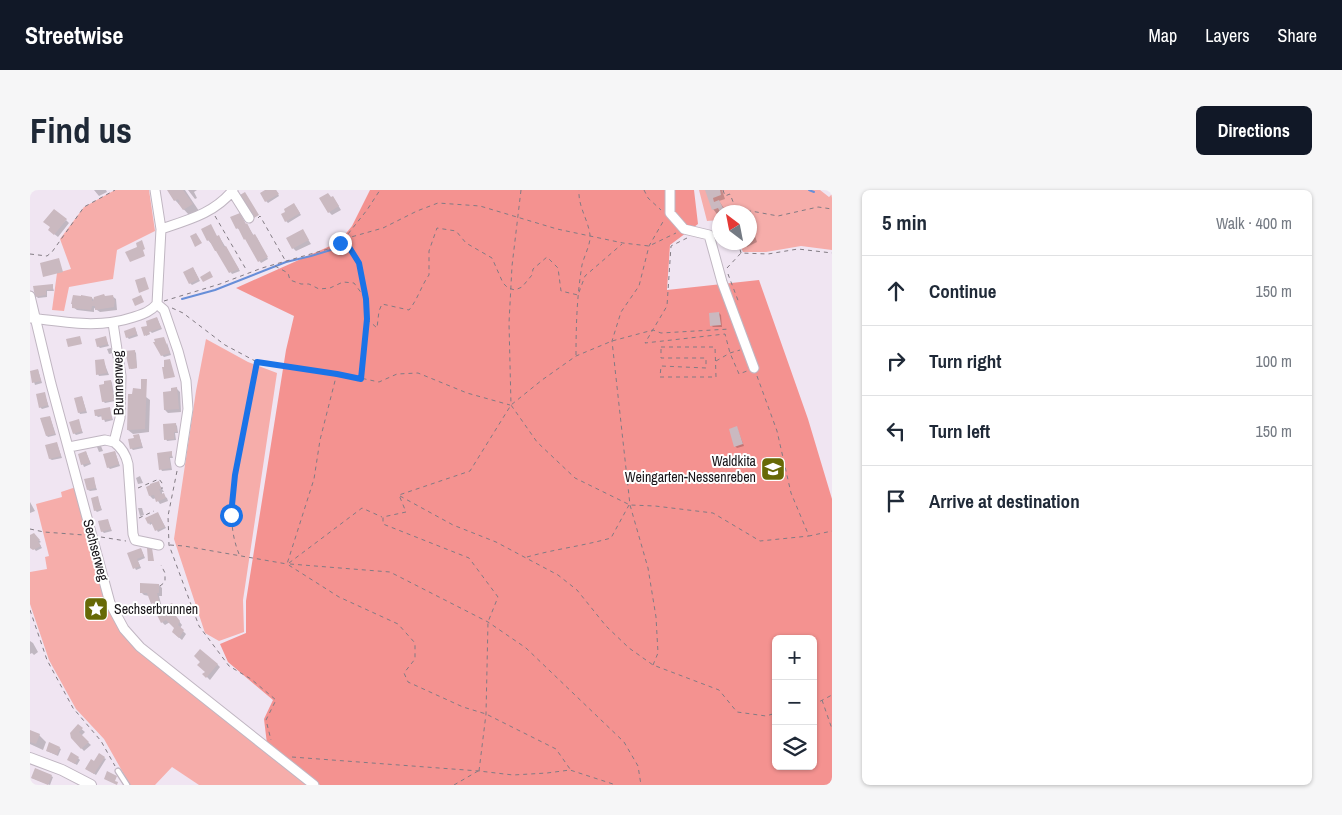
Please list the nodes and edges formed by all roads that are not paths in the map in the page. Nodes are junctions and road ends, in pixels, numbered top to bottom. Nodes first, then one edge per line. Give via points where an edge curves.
1 (155, 190) edge
2 (670, 190) edge
3 (233, 191) edge
4 (252, 219) road end
5 (161, 228) junction
6 (30, 296) edge
7 (157, 304) junction
8 (32, 318) edge
9 (114, 323) junction
10 (754, 368) road end
11 (114, 442) junction
12 (69, 447) junction
13 (180, 462) road end
14 (164, 545) road end
15 (30, 758) edge
16 (118, 771) road end
17 (91, 785) edge
18 (127, 785) edge
19 (314, 785) edge

1 - 5 street
2 - 10 street via 670,213 684,228 709,235 722,282
3 - 4 street
3 - 5 street via 198,217
5 - 7 street
6 - 8 street, Sechserweg
7 - 9 street via 142,315
7 - 13 street via 164,310 186,381 188,409
8 - 9 street via 82,324
8 - 12 street, Sechserweg
9 - 11 street, Brunnenweg via 121,376 120,418
11 - 12 street via 104,440
11 - 14 street via 121,447 128,464 135,540
12 - 19 street, Sechserweg via 110,602 124,629 140,647
15 - 17 street
16 - 18 lane

